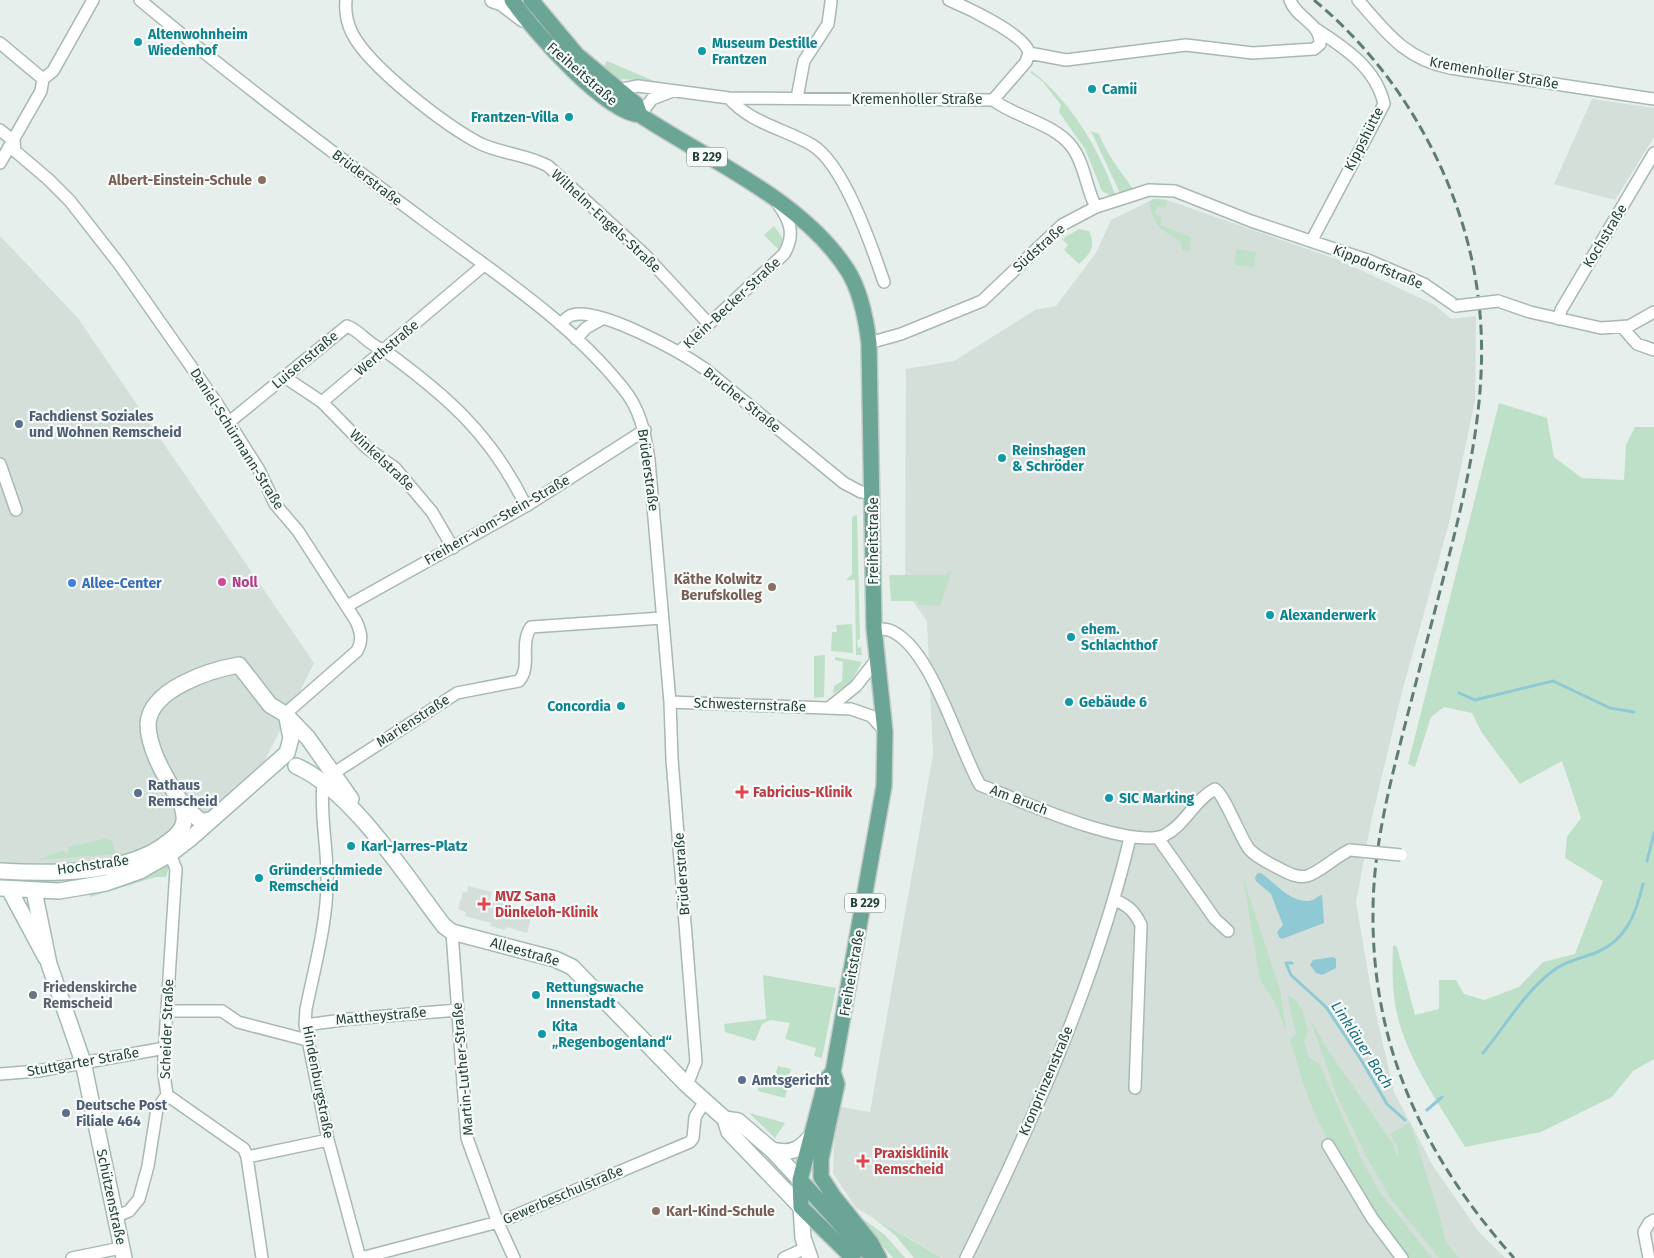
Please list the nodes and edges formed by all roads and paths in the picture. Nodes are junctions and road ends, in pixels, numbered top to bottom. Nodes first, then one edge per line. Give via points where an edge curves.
1 (93, 0) edge
2 (140, 0) edge
3 (346, 0) edge
4 (493, 0) edge
5 (512, 0) edge
6 (531, 0) edge
7 (949, 0) edge
8 (1290, 0) edge
9 (1358, 0) edge
10 (831, 2) dead end
11 (531, 26) junction
12 (1316, 28) junction
13 (0, 43) edge
14 (1029, 53) junction
15 (43, 79) junction
16 (617, 90) junction
17 (672, 92) junction
18 (729, 98) junction
19 (798, 98) junction
20 (1654, 99) edge
21 (994, 100) junction
22 (640, 115) junction
23 (0, 130) edge
24 (14, 141) junction
25 (1654, 153) edge
26 (0, 163) edge
27 (775, 199) junction
28 (1096, 207) junction
29 (1312, 240) junction
30 (484, 265) junction
31 (884, 282) dead end
32 (1654, 312) edge
33 (602, 319) junction
34 (1559, 320) junction
35 (560, 324) junction
36 (709, 324) junction
37 (1622, 328) junction
38 (576, 339) junction
39 (869, 343) junction
40 (384, 350) junction
41 (1654, 350) edge
42 (680, 352) junction
43 (286, 378) junction
44 (322, 402) junction
45 (228, 423) junction
46 (645, 430) junction
47 (0, 464) edge
48 (873, 493) junction
49 (526, 506) junction
50 (16, 510) dead end
51 (453, 548) junction
52 (347, 606) junction
53 (662, 618) junction
54 (874, 628) junction
55 (877, 659) junction
56 (670, 702) junction
57 (830, 707) junction
58 (285, 714) junction
59 (885, 732) junction
60 (296, 766) junction
61 (334, 773) junction
62 (323, 783) junction
63 (251, 786) junction
64 (182, 806) junction
65 (353, 807) junction
66 (208, 820) junction
67 (1130, 838) junction
68 (1158, 838) junction
69 (170, 854) junction
70 (1400, 855) dead end
71 (0, 871) edge
72 (18, 872) junction
73 (4, 888) edge
74 (34, 891) junction
75 (1116, 900) junction
76 (1228, 931) dead end
77 (452, 932) junction
78 (49, 964) junction
79 (458, 1010) junction
80 (167, 1011) junction
81 (305, 1025) junction
82 (307, 1040) junction
83 (165, 1048) junction
84 (83, 1062) junction
85 (833, 1072) junction
86 (0, 1074) edge
87 (687, 1085) junction
88 (1135, 1088) dead end
89 (167, 1095) junction
90 (704, 1101) junction
91 (725, 1119) junction
92 (813, 1134) junction
93 (328, 1140) junction
94 (1328, 1145) dead end
95 (772, 1150) junction
96 (247, 1157) junction
97 (822, 1177) junction
98 (800, 1180) junction
99 (815, 1197) junction
100 (801, 1207) junction
101 (115, 1217) junction
102 (1654, 1220) edge
103 (498, 1222) junction
104 (122, 1253) edge
105 (808, 1253) edge
106 (877, 1256) edge
107 (72, 1258) edge
108 (262, 1258) edge
109 (360, 1258) edge
110 (514, 1258) edge
111 (784, 1258) edge
112 (837, 1258) edge
113 (851, 1258) edge
114 (966, 1258) edge
115 (1402, 1258) edge
116 (1649, 1258) edge

1 - 15 street via 53,71
2 - 30 street, Brüderstraße via 302,129
3 - 36 street, Wilhelm-Engels-Straße via 345,9 352,33 399,85 478,142 548,166 645,255
4 - 11 street via 518,14
5 - 11 main road, Freiheitstraße / B 229
6 - 16 main road, Freiheitstraße / B 229 via 573,51
7 - 14 street via 994,22 1022,42
8 - 12 street via 1299,15
9 - 20 street, Kremenholler Straße via 1396,42 1426,62 1459,70
10 - 19 street via 828,24 804,61
11 - 22 main road, Freiheitstraße / B 229 via 593,87 629,114
12 - 14 street via 1321,37 1320,44 1314,49 1253,53 1186,45 1066,60
12 - 29 street, Kippshütte via 1360,60 1384,104
13 - 15 street
14 - 21 street, Kremenholler Straße via 1026,62
15 - 24 street via 41,91
16 - 17 street, Kremenholler Straße via 638,86
16 - 22 main road, Freiheitstraße / B 229 via 636,104
17 - 18 street, Kremenholler Straße
17 - 22 street via 652,99
18 - 19 street, Kremenholler Straße
18 - 31 street via 748,114 824,154 864,224
19 - 21 street, Kremenholler Straße
21 - 28 street via 1008,111 1055,132 1067,142 1076,154
22 - 27 main road, Freiheitstraße / B 229
23 - 24 street, Daniel-Schürmann-Straße
24 - 26 street
24 - 45 street, Daniel-Schürmann-Straße via 15,151 70,201 120,265
25 - 34 street, Kochstraße via 1561,310
27 - 36 street, Klein-Becker-Straße via 791,230 791,243 784,254
27 - 39 main road, Freiheitstraße / B 229 via 818,234 849,272 863,308
28 - 29 street, Kippdorfstraße via 1149,190 1175,191 1251,221
28 - 39 street, Südstraße via 1057,230 982,301 910,331
29 - 34 street, Kippdorfstraße, bridge via 1411,278 1456,306 1498,301
30 - 35 street, Brüderstraße
30 - 40 street, Werthstraße
32 - 37 street
33 - 35 street, Brucher Straße via 570,315
33 - 38 street via 586,328
33 - 42 street, Brucher Straße
34 - 37 street, Kippdorfstraße via 1601,328
35 - 38 street, Brüderstraße
36 - 42 street, Klein-Becker-Straße
37 - 41 street via 1637,344
38 - 46 street, Brüderstraße via 622,387 637,408
39 - 48 main road, Freiheitstraße / B 229
40 - 43 street, Luisenstraße via 375,348 354,328 346,326
40 - 44 street, Werthstraße
40 - 49 street via 464,414 494,453
42 - 48 street, Brucher Straße via 844,483 861,492
43 - 44 street
43 - 45 street, Luisenstraße
44 - 51 street, Winkelstraße via 366,448 384,458 407,480 432,512
45 - 52 street, Daniel-Schürmann-Straße via 259,470 275,504 298,532
46 - 49 street, Freiherr-vom-Stein-Straße
46 - 53 street, Brüderstraße
47 - 50 street
48 - 54 main road, Freiheitstraße / B 229
49 - 51 street, Freiherr-vom-Stein-Straße
51 - 52 street, Freiherr-vom-Stein-Straße
52 - 58 street, Daniel-Schürmann-Straße via 361,634 357,651
53 - 56 street, Brüderstraße
53 - 61 street, Marienstraße via 531,627 525,635 525,668 519,682 458,693
54 - 55 main road, Freiheitstraße / B 229
54 - 67 street, Am Bruch via 890,630 905,641 926,666 980,785
55 - 57 street via 856,686
55 - 59 main road, Freiheitstraße / B 229
56 - 57 street, Schwesternstraße
56 - 87 street, Brüderstraße via 696,1062
57 - 59 street, Schwesternstraße via 862,711 877,720
58 - 61 street
58 - 63 street, Hochstraße via 291,738 287,753
58 - 64 street via 270,705 239,665 188,681 156,703 150,716 150,740
59 - 85 main road, Freiheitstraße / B 229 via 880,817
60 - 61 street via 309,766 324,776
60 - 62 street
60 - 63 street, Hochstraße
61 - 65 street
62 - 65 street
62 - 81 street, Hindenburgstraße via 321,806 328,874 326,906
63 - 66 street, Hochstraße
64 - 66 street via 202,822
64 - 72 street, Hochstraße via 184,822 176,836 144,856 95,868
65 - 77 street via 444,926
66 - 69 street, Hochstraße
67 - 68 street, Am Bruch
67 - 75 street, Kronprinzenstraße
68 - 70 street, bridge via 1172,830 1215,789 1250,849 1272,865 1299,877 1310,876 1336,856 1350,850
68 - 76 street via 1215,919
69 - 74 street, Hochstraße via 140,871 106,883 59,891
69 - 80 street, Scheider Straße via 176,869
71 - 72 street, Hochstraße
72 - 73 street
72 - 74 street
73 - 74 street, Hochstraße
73 - 78 street, Schützenstraße
74 - 78 street, Schützenstraße
75 - 88 street via 1127,905 1141,925
75 - 114 street, Kronprinzenstraße via 1052,1072
77 - 79 street, Martin-Luther-Straße
77 - 87 street, Alleestraße via 556,959 572,967
78 - 84 street, Schützenstraße
79 - 81 street, Mattheystraße
79 - 103 street, Martin-Luther-Straße via 467,1138
80 - 82 street via 222,1011 238,1022
80 - 83 street, Scheider Straße
81 - 82 street, Hindenburgstraße
82 - 93 street, Hindenburgstraße
83 - 84 street, Stuttgarter Straße
83 - 89 street, Scheider Straße
84 - 86 street, Stuttgarter Straße
84 - 101 street, Schützenstraße
85 - 92 main road, Freiheitstraße / B 229 via 826,1080
85 - 97 main road, Freiheitstraße / B 229 via 837,1084 821,1159
87 - 90 street, Alleestraße
89 - 96 street via 244,1149
89 - 101 street, Scheider Straße via 157,1109 139,1199 128,1211
90 - 91 street, Alleestraße
90 - 103 street, Gewerbeschulstraße via 695,1117 690,1142
91 - 95 street, Alleestraße via 738,1121
91 - 100 street, Alleestraße via 728,1132
92 - 95 street via 796,1150 783,1153
92 - 98 main road, Freiheitstraße / B 229
93 - 96 street
93 - 109 street, Hindenburgstraße
94 - 115 street via 1372,1218
95 - 98 street, Alleestraße
96 - 108 street
97 - 99 main road, B 229
97 - 106 main road, Freiheitstraße / B 229 via 830,1193 871,1243
98 - 99 main road, B 229
98 - 100 main road, B 229
99 - 100 main road
99 - 106 main road, B 229 via 864,1250
100 - 105 street via 802,1232
100 - 113 main road
101 - 104 street, Schützenstraße
102 - 116 street via 1644,1232
103 - 109 street, Gewerbeschulstraße
103 - 110 street, Martin-Luther-Straße
104 - 107 street
105 - 111 street
112 - 113 main road

